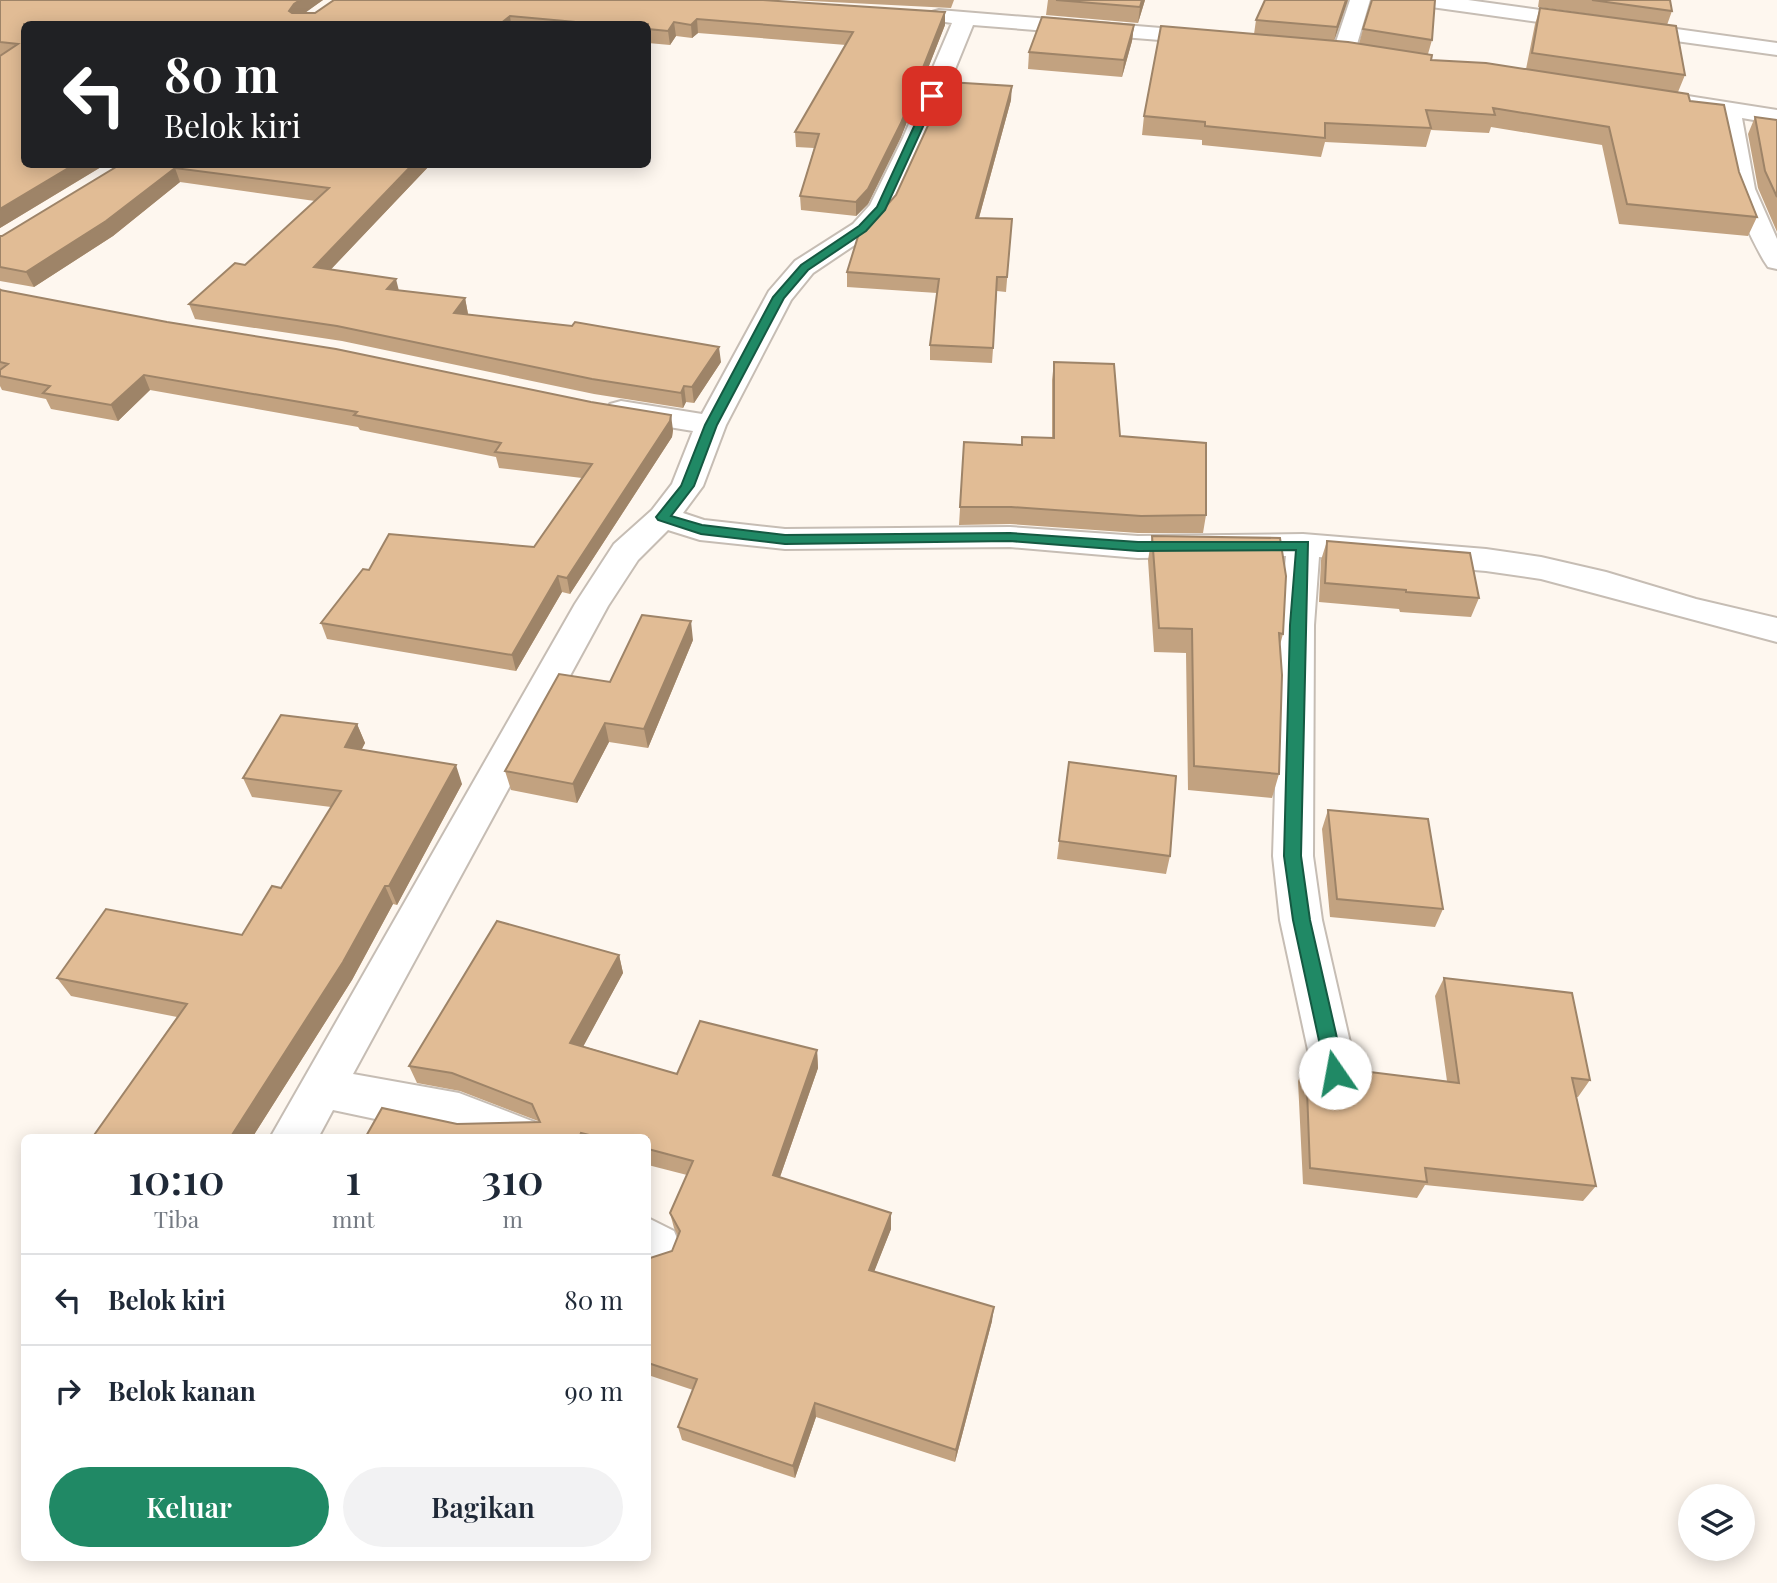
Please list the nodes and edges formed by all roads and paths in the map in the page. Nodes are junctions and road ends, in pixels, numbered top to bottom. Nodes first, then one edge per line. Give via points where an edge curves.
1 (1360, 0) edge
2 (1424, 0) edge
3 (923, 15) edge
4 (965, 18) junction
5 (1237, 41) edge
6 (1317, 49) edge
7 (1777, 49) edge
8 (1344, 51) junction
9 (1369, 55) edge
10 (1653, 98) edge
11 (1729, 110) junction
12 (1777, 117) edge
13 (1777, 261) edge
14 (594, 406) edge
15 (711, 425) junction
16 (663, 517) junction
17 (1303, 545) junction
18 (1777, 629) edge
19 (1335, 1073) edge
20 (323, 1088) junction
21 (295, 1134) edge
22 (512, 1134) edge

1 - 8 street
2 - 7 street
3 - 4 street
4 - 5 street
4 - 15 street via 881,208 862,229 804,267 779,297
6 - 8 street
8 - 9 street
10 - 11 street
11 - 12 street
11 - 13 street via 1741,191
14 - 15 street
15 - 16 street via 687,486
16 - 17 street via 701,530 785,539 997,537 1138,547
16 - 20 street via 626,552 592,604
17 - 18 street via 1541,568
17 - 19 street via 1293,856 1301,920
20 - 21 street
20 - 22 street via 459,1114

